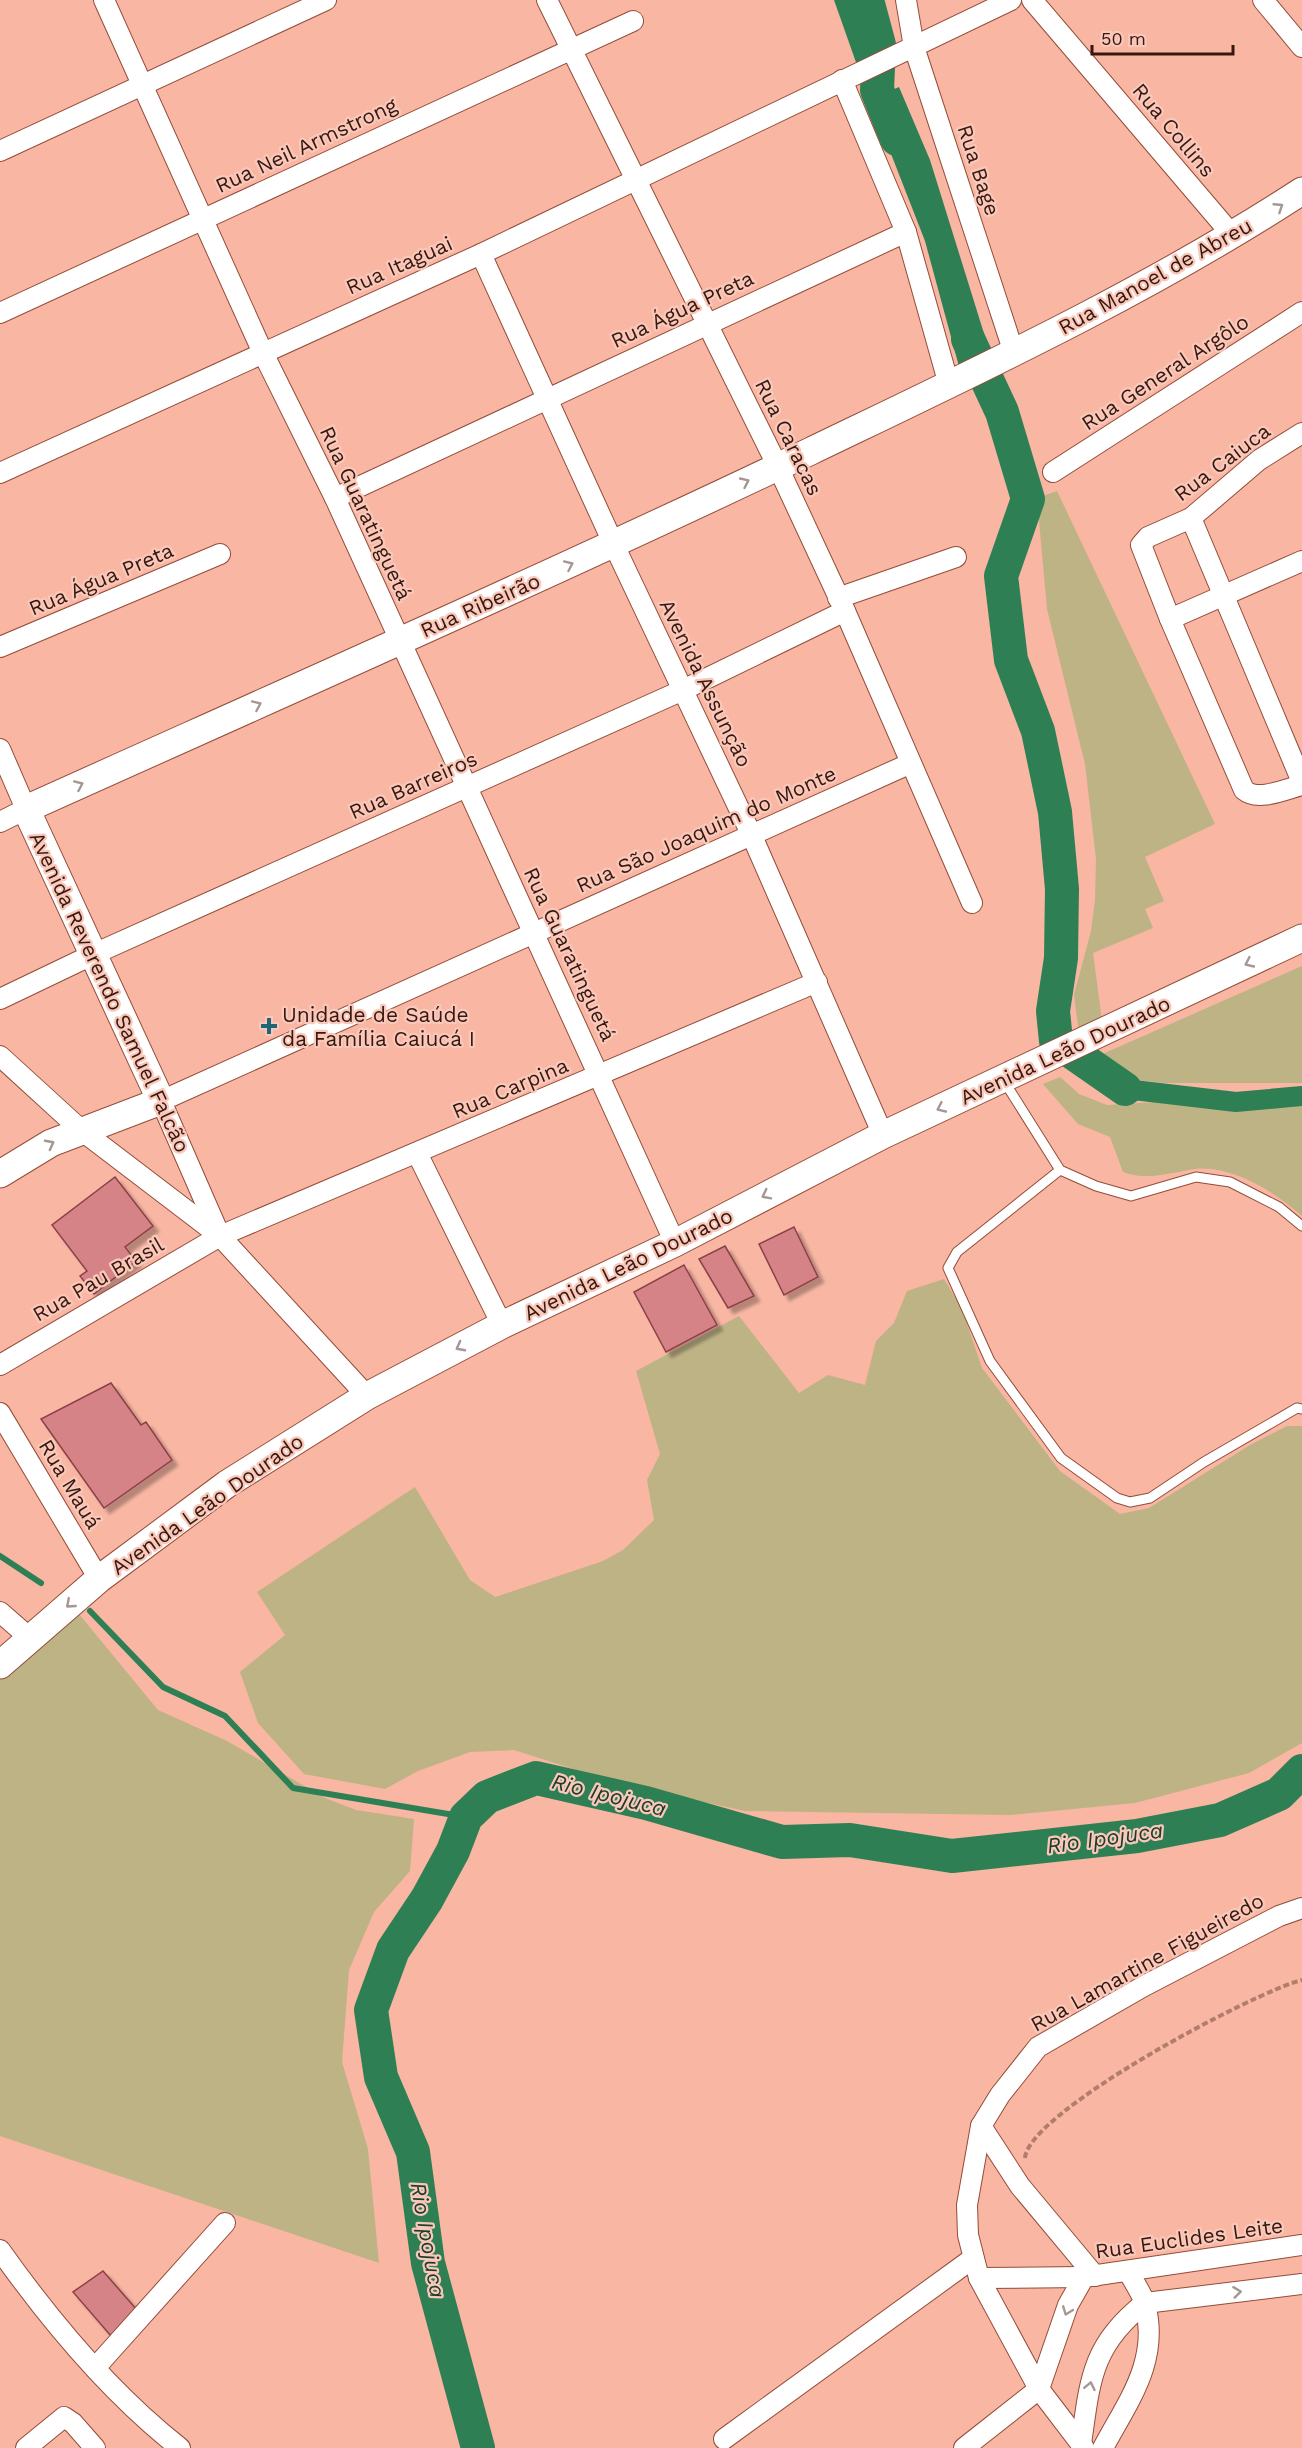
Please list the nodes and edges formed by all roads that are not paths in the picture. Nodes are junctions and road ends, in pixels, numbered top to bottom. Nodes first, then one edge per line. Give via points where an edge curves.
1 (104, 0) edge
2 (326, 0) edge
3 (547, 0) edge
4 (906, 0) edge
5 (1011, 0) edge
6 (1032, 0) edge
7 (1263, 0) edge
8 (633, 21) dead end
9 (1302, 46) edge
10 (570, 50) junction
11 (908, 50) junction
12 (848, 77) junction
13 (142, 84) junction
14 (0, 151) edge
15 (635, 181) junction
16 (1302, 191) edge
17 (203, 219) junction
18 (906, 232) junction
19 (1233, 236) junction
20 (481, 254) junction
21 (1302, 312) edge
22 (0, 313) edge
23 (706, 324) junction
24 (263, 353) junction
25 (1010, 354) junction
26 (953, 383) junction
27 (547, 398) junction
28 (1302, 433) edge
29 (778, 467) junction
30 (1053, 472) dead end
31 (0, 473) edge
32 (335, 498) junction
33 (1191, 518) junction
34 (614, 545) junction
35 (220, 554) dead end
36 (956, 558) dead end
37 (1302, 561) edge
38 (1224, 597) junction
39 (842, 605) junction
40 (1170, 619) junction
41 (398, 642) junction
42 (0, 647) edge
43 (683, 690) junction
44 (1294, 743) edge
45 (0, 748) edge
46 (909, 764) junction
47 (1302, 784) edge
48 (468, 787) junction
49 (26, 809) junction
50 (0, 822) edge
51 (752, 836) junction
52 (972, 903) dead end
53 (532, 933) junction
54 (1302, 938) edge
55 (94, 954) junction
56 (817, 982) junction
57 (0, 999) edge
58 (0, 1056) edge
59 (600, 1076) junction
60 (1003, 1079) junction
61 (161, 1101) junction
62 (81, 1130) junction
63 (883, 1134) junction
64 (417, 1153) junction
65 (1060, 1170) junction
66 (0, 1174) edge
67 (1302, 1226) edge
68 (220, 1236) junction
69 (675, 1243) junction
70 (502, 1325) junction
71 (0, 1365) edge
72 (367, 1396) junction
73 (1300, 1406) edge
74 (0, 1413) edge
75 (99, 1579) junction
76 (0, 1612) edge
77 (31, 1639) junction
78 (0, 1665) edge
79 (1302, 1908) edge
80 (981, 2126) junction
81 (225, 2223) dead end
82 (1302, 2245) edge
83 (0, 2250) edge
84 (972, 2259) junction
85 (1128, 2271) junction
86 (1090, 2277) junction
87 (980, 2278) junction
88 (1302, 2284) edge
89 (1145, 2304) junction
90 (95, 2368) junction
91 (1039, 2389) junction
92 (724, 2439) dead end
93 (1082, 2446) edge
94 (26, 2448) edge
95 (95, 2448) edge
96 (180, 2448) edge
97 (964, 2448) edge
98 (1103, 2448) edge

1 - 13 street, Rua Guaratinguetá
2 - 13 street
3 - 10 street, Rua Caracas
4 - 11 street, Rua Bage
5 - 11 street, Rua Itaguai
6 - 19 street, Rua Collins
7 - 9 street
8 - 10 street, Rua Neil Armstrong
10 - 15 street, Rua Caracas
10 - 17 street, Rua Neil Armstrong
11 - 12 street, Rua Itaguai
11 - 25 street, Rua Bage
12 - 15 street, Rua Itaguai
12 - 18 street
13 - 14 street
13 - 17 street, Rua Guaratinguetá
15 - 20 street, Rua Itaguai
15 - 23 street, Rua Caracas
19 -> 16 main road, Rua Manoel de Abreu
17 - 22 street, Rua Neil Armstrong
17 - 24 street, Rua Guaratinguetá
18 - 23 street, Rua Água Preta
18 - 26 street
19 - 25 main road, Rua Manoel de Abreu
20 - 24 street, Rua Itaguai
20 - 27 street, Avenida Assunção
21 - 30 street, Rua General Argôlo
23 - 27 street, Rua Água Preta
23 - 29 street, Rua Caracas
24 - 31 street, Rua Itaguai
24 - 32 street, Rua Guaratinguetá
25 - 26 main road, Rua Manoel de Abreu
26 - 29 main road, Rua Ribeirão
27 - 32 street, Rua Água Preta
27 - 34 street, Avenida Assunção
28 - 33 street, Rua Caiuca via 1259,460
34 -> 29 main road, Rua Ribeirão
29 - 39 street, Rua Caracas
32 - 41 street, Rua Guaratinguetá
33 - 38 street
33 - 40 street, Rua Caiuca via 1148,537 1141,545
41 -> 34 main road, Rua Ribeirão
34 - 43 street, Avenida Assunção
35 - 42 street, Rua Água Preta
36 - 39 street, Rua Barreiros
37 - 38 street
38 - 40 street
38 - 44 street
39 - 43 street, Rua Barreiros
39 - 46 street, Rua Caracas
40 - 47 street via 1241,783 1250,795
41 - 48 street, Rua Guaratinguetá
49 -> 41 main road, Rua Ribeirão
43 - 48 street, Rua Barreiros
43 - 51 street, Avenida Assunção
44 - 47 street
45 - 49 street, Avenida Reverendo Samuel Falcão
46 - 51 street, Rua São Joaquim do Monte
46 - 52 street, Rua Caracas
48 - 53 street, Rua Guaratinguetá
48 - 55 street, Rua Barreiros
49 - 50 street, Rua Ribeirão
49 - 55 main road, Avenida Reverendo Samuel Falcão
51 - 53 street, Rua São Joaquim do Monte
51 - 56 street, Avenida Assunção
53 - 59 street, Rua Guaratinguetá
53 - 61 street, Rua São Joaquim do Monte
54 -> 60 main road, Avenida Leão Dourado
55 - 57 street, Rua Barreiros
55 - 61 main road, Avenida Reverendo Samuel Falcão
56 - 59 street, Rua Carpina
56 - 63 street, Avenida Assunção
58 - 62 street
59 - 64 street, Rua Carpina
59 - 69 street, Rua Guaratinguetá
60 -> 63 main road, Avenida Leão Dourado
60 - 65 lane
61 - 62 main road
61 - 68 street, Avenida Reverendo Samuel Falcão
66 -> 62 main road
62 - 68 street
63 -> 69 main road, Avenida Leão Dourado
64 - 68 street, Rua Carpina
64 - 70 street
65 - 67 lane via 1131,1196 1196,1177 1230,1182 1279,1207
65 - 73 lane via 957,1252 948,1268 990,1361 1061,1458 1117,1498 1130,1502 1150,1498 1204,1461
68 - 71 street, Rua Pau Brasil
68 - 72 street
69 - 70 main road, Avenida Leão Dourado
70 -> 72 main road, Avenida Leão Dourado
72 - 75 main road, Avenida Leão Dourado via 228,1484
74 - 75 street, Rua Mauá
75 -> 77 main road, Avenida Leão Dourado
76 - 77 street
77 - 78 main road, Avenida Leão Dourado
79 - 80 street, Rua Lamartine Figueiredo via 1279,1916 1144,1986 1038,2047
80 - 84 street via 967,2205
80 - 86 street via 1020,2186
81 - 90 street
82 - 85 street, Rua Euclides Leite
83 - 90 street via 55,2324
84 - 87 street
84 - 92 street
85 - 86 street, Rua Euclides Leite
85 - 89 street
86 - 87 street
86 -> 91 street, Rua Euclides Leite via 1068,2305
87 - 91 street
89 -> 88 street
93 -> 89 street via 1099,2354 1118,2326
89 - 98 street via 1148,2348 1144,2372
90 - 96 street
91 - 93 street
91 - 97 street
94 - 95 street via 64,2417

